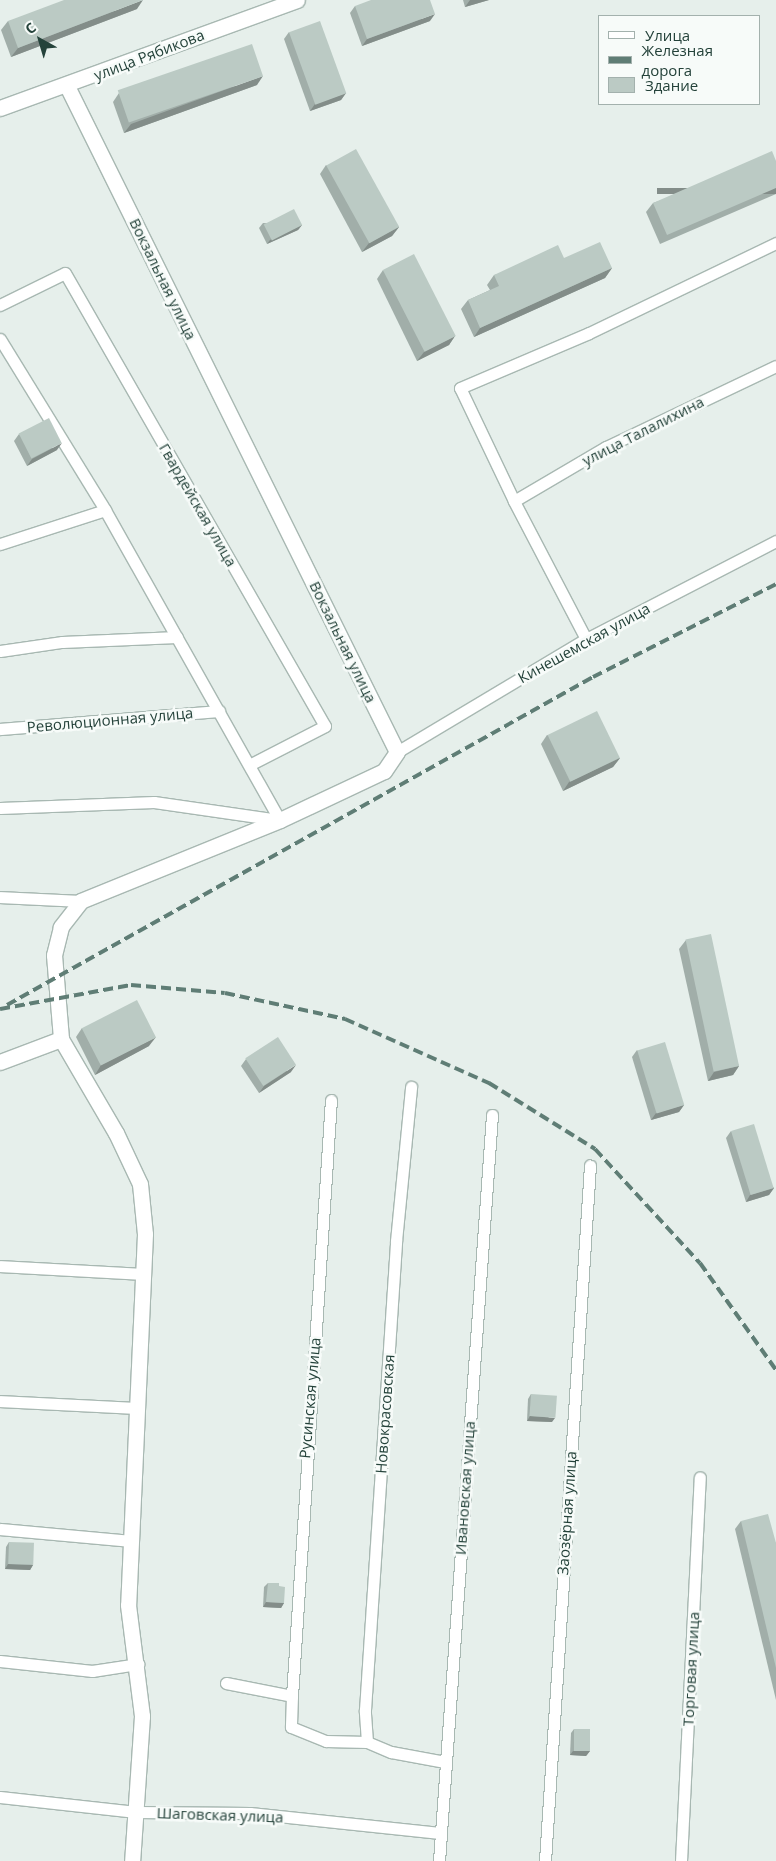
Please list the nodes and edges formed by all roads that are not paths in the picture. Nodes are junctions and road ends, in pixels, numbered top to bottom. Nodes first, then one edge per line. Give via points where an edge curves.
1 (297, 0) edge
2 (271, 5) edge
3 (67, 86) junction
4 (0, 108) edge
5 (776, 243) edge
6 (0, 305) edge
7 (0, 339) edge
8 (776, 366) edge
9 (514, 501) junction
10 (105, 510) junction
11 (776, 541) edge
12 (0, 544) edge
13 (177, 637) junction
14 (586, 639) junction
15 (0, 651) edge
16 (219, 712) junction
17 (0, 729) edge
18 (397, 752) junction
19 (249, 765) junction
20 (0, 808) edge
21 (280, 820) junction
22 (0, 897) edge
23 (81, 901) junction
24 (61, 1039) junction
25 (0, 1062) edge
26 (411, 1087) dead end
27 (331, 1100) dead end
28 (492, 1115) dead end
29 (590, 1165) dead end
30 (0, 1266) edge
31 (143, 1274) junction
32 (0, 1401) edge
33 (136, 1408) junction
34 (700, 1477) dead end
35 (0, 1529) edge
36 (131, 1541) junction
37 (0, 1661) edge
38 (138, 1664) junction
39 (226, 1683) dead end
40 (292, 1696) junction
41 (367, 1742) junction
42 (445, 1762) junction
43 (0, 1797) edge
44 (136, 1812) junction
45 (440, 1833) junction
46 (132, 1861) edge
47 (439, 1861) edge
48 (545, 1861) edge
49 (682, 1861) edge

1 - 2 main road, улица Рябикова
2 - 3 main road, улица Рябикова
3 - 4 main road, улица Рябикова
3 - 18 main road, Вокзальная улица
5 - 9 street via 589,334 460,388
6 - 19 street, Гвардейская улица via 65,273 325,726
7 - 10 street
8 - 9 street, улица Талалихина via 606,447
9 - 14 street
10 - 12 street
10 - 13 street
11 - 14 street, Кинешемская улица
13 - 15 street via 62,642
13 - 16 street
14 - 18 street, Кинешемская улица
16 - 17 street, Революционная улица
16 - 19 street
18 - 21 main road via 384,771
19 - 21 street
20 - 21 street via 154,802
21 - 23 main road
22 - 23 street
23 - 24 main road via 61,927 54,955
24 - 25 main road
24 - 31 main road via 116,1134 140,1184 145,1234
26 - 41 street, Новокрасовская via 396,1242 365,1700
27 - 40 street, Русинская улица
28 - 42 street, Ивановская улица
29 - 48 street, Заозёрная улица
30 - 31 street
31 - 33 main road
32 - 33 street
33 - 36 main road
34 - 49 street, Торговая улица
35 - 36 street
36 - 38 main road via 128,1605
37 - 38 street via 92,1671
38 - 44 main road via 142,1716
39 - 40 street
40 - 41 street, Русинская улица via 290,1727 326,1741
41 - 42 street via 391,1752
42 - 45 street, Ивановская улица
43 - 44 street, Шаговская улица
44 - 45 street, Шаговская улица via 250,1814
44 - 46 main road
45 - 47 street, Ивановская улица

